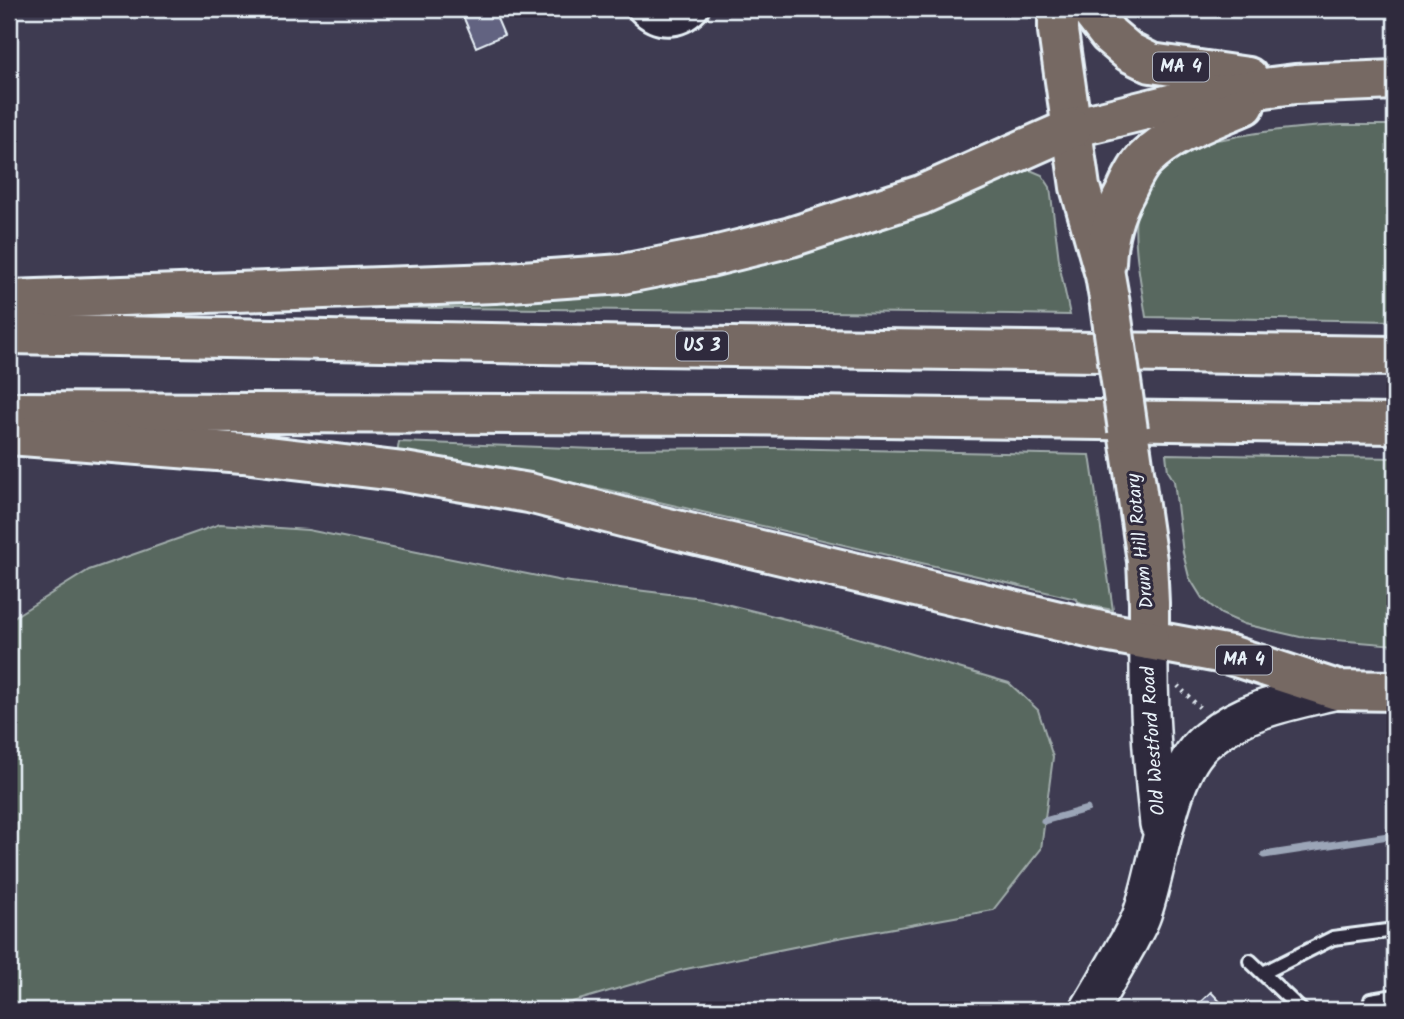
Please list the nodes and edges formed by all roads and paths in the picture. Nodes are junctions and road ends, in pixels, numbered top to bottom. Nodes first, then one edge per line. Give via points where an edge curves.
1 (641, 9) edge
2 (695, 9) edge
3 (1058, 9) edge
4 (1089, 9) edge
5 (1395, 80) edge
6 (1295, 84) junction
7 (1072, 128) junction
8 (1107, 286) junction
9 (9, 300) edge
10 (9, 334) edge
11 (1395, 356) edge
12 (9, 412) edge
13 (1395, 424) edge
14 (9, 435) edge
15 (1149, 640) junction
16 (1172, 683) dead end
17 (1337, 690) junction
18 (1395, 691) edge
19 (1207, 716) dead end
20 (1161, 841) junction
21 (1395, 930) edge
22 (1250, 961) dead end
23 (1263, 973) junction
24 (1395, 996) edge
25 (1089, 1010) edge
26 (1301, 1010) edge
27 (1369, 1010) edge

1 - 2 street via 667,22
3 - 7 main road
4 - 6 main road, MA 4 via 1109,35 1151,63
5 - 6 main road, Drum Hill Rotary / MA 4
6 - 7 main road, Drum Hill Rotary via 1203,96
6 - 8 main road, Drum Hill Rotary via 1191,128 1143,161 1116,208 1107,240
7 - 8 main road, Drum Hill Rotary via 1080,187
7 - 9 main road via 921,195 791,237 622,274 495,283
8 - 15 main road, Drum Hill Rotary, bridge via 1147,561
10 - 11 main road, US 3
12 - 13 main road
14 - 15 main road via 243,453 529,493
15 - 17 main road, MA 4 via 1230,655
15 - 20 main road, Old Westford Road via 1149,715
16 - 19 path
17 - 18 main road, MA 4
17 - 20 main road, Old Westford Road via 1242,717 1206,740 1192,756 1176,790
20 - 25 main road, Old Westford Road via 1141,918
21 - 23 lane via 1334,938
22 - 23 lane
23 - 26 lane
24 - 27 lane via 1371,1000

